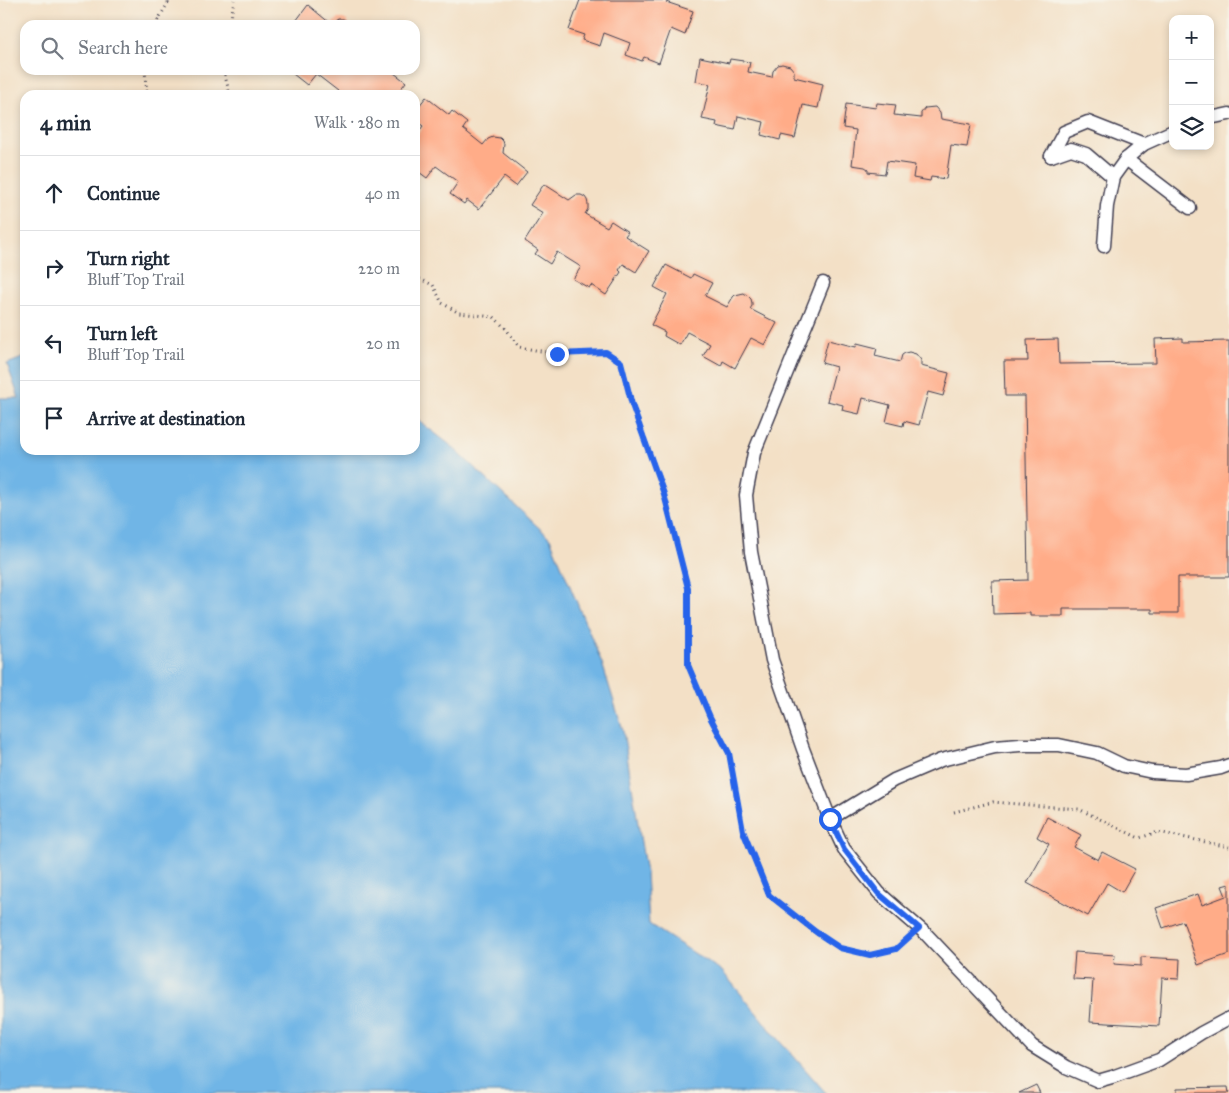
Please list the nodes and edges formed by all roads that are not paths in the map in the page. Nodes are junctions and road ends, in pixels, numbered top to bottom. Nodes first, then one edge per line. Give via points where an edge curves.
1 (1229, 114) edge
2 (1214, 117) edge
3 (1169, 133) edge
4 (1144, 144) junction
5 (1126, 159) junction
6 (1113, 177) junction
7 (1190, 208) dead end
8 (1104, 246) dead end
9 (824, 282) dead end
10 (1229, 766) edge
11 (830, 819) junction
12 (1229, 1018) edge

1 - 2 lane
3 - 4 lane
4 - 5 lane
4 - 6 lane via 1088,122 1064,132 1051,156 1071,149 1086,154
5 - 6 lane
5 - 7 lane
6 - 8 lane
9 - 11 lane via 754,453 746,496 751,552 772,660
10 - 11 lane via 1186,774 1152,772 1124,766 1097,753 1059,745 995,747 941,760 894,780
11 - 12 lane via 844,849 878,893 925,933 1032,1046 1066,1067 1098,1081 1112,1077 1159,1060

